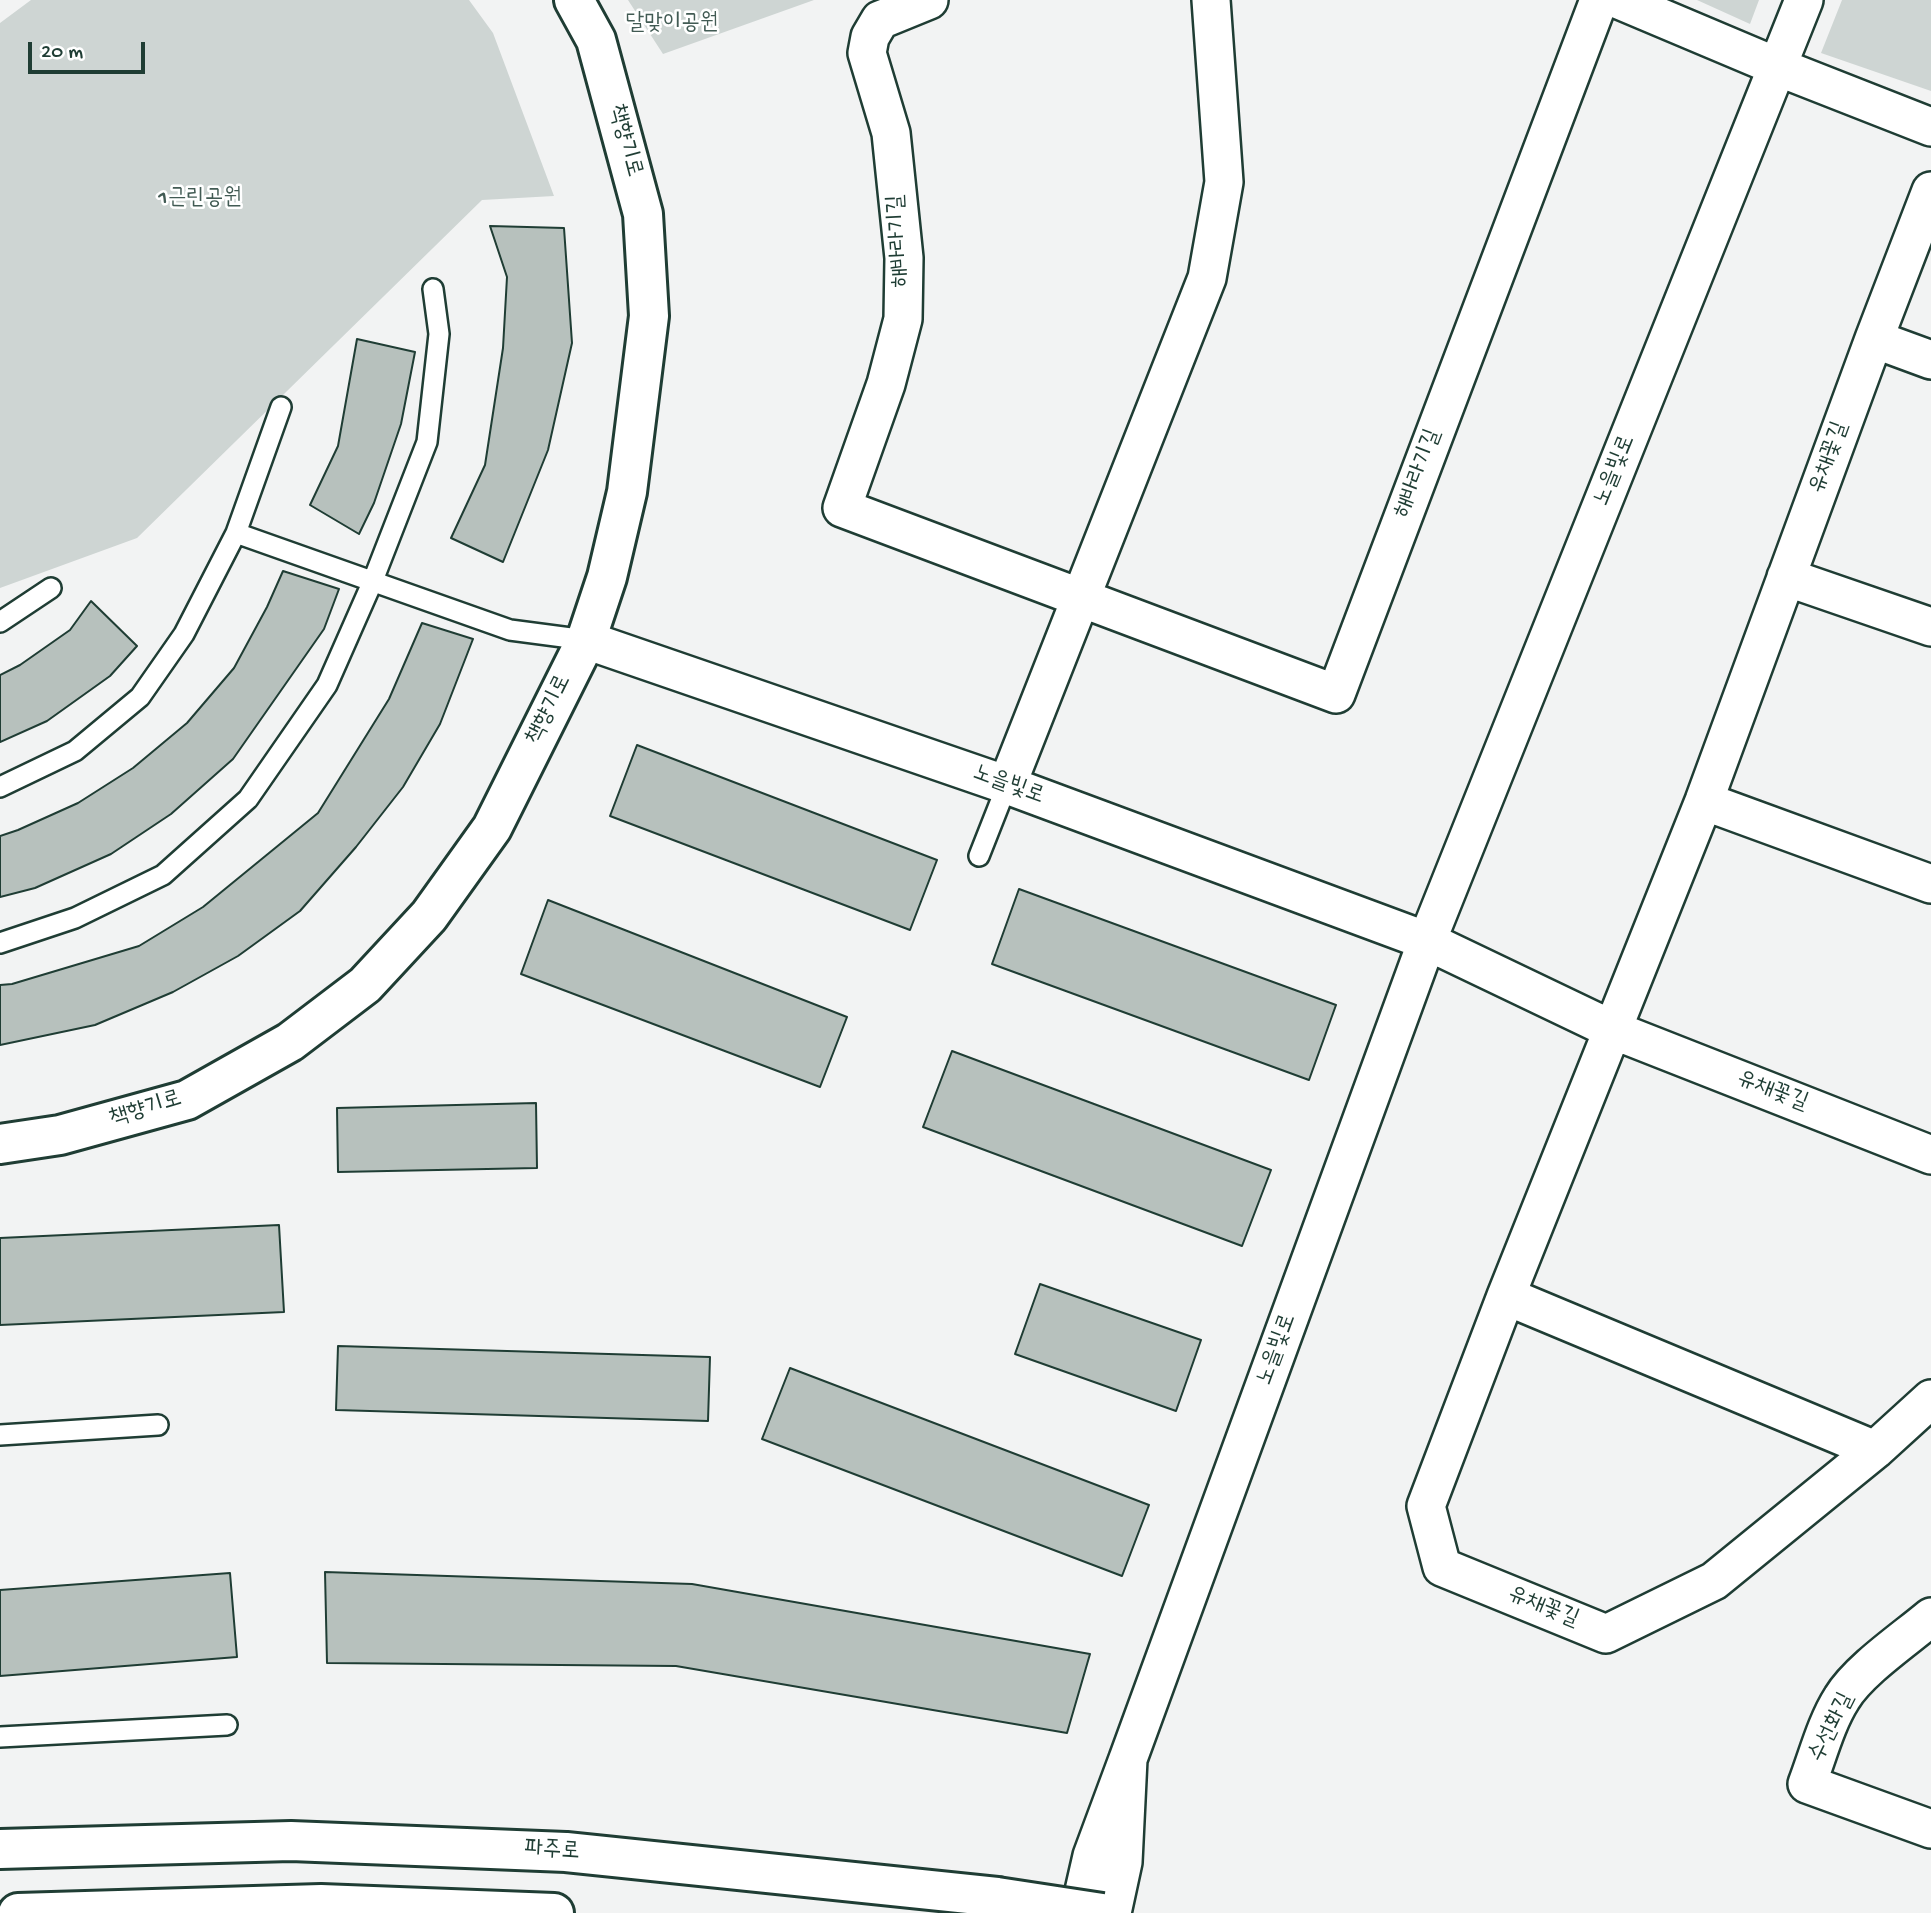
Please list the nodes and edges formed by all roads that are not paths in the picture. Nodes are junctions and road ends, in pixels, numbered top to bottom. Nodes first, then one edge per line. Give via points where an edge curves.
1 (574, 0) edge
2 (929, 0) edge
3 (1211, 0) edge
4 (1599, 0) edge
5 (1619, 0) edge
6 (1804, 0) edge
7 (1778, 67) junction
8 (1931, 127) edge
9 (1931, 191) edge
10 (433, 289) dead end
11 (1874, 339) junction
12 (1931, 360) edge
13 (281, 407) dead end
14 (236, 533) junction
15 (1786, 577) junction
16 (372, 583) junction
17 (51, 588) dead end
18 (1082, 599) junction
19 (0, 622) edge
20 (1931, 627) edge
21 (586, 639) junction
22 (1007, 785) junction
23 (0, 788) edge
24 (1704, 801) junction
25 (979, 856) dead end
26 (1931, 884) edge
27 (1427, 941) junction
28 (0, 943) edge
29 (1613, 1030) junction
30 (0, 1144) edge
31 (1931, 1155) edge
32 (1506, 1296) junction
33 (1931, 1399) edge
34 (158, 1424) dead end
35 (0, 1435) edge
36 (1875, 1450) junction
37 (1931, 1618) edge
38 (227, 1724) dead end
39 (0, 1737) edge
40 (1128, 1759) junction
41 (1931, 1829) edge
42 (0, 1849) edge
43 (18, 1913) edge
44 (554, 1913) edge
45 (1079, 1913) edge
46 (1102, 1913) edge
47 (1111, 1913) edge

1 - 21 main road, 책향기로 via 596,40 643,214 649,316 627,492 607,577
2 - 18 street, 해바라기길 via 880,20 867,53 891,133 904,258 903,319 886,384 842,508
3 - 18 street via 1224,183 1207,278
4 - 18 street, 해바라기길 via 1336,695
5 - 7 street
6 - 7 street, 노을빛로
7 - 8 street
7 - 27 street, 노을빛로
9 - 11 street, 유채꽃길
10 - 16 lane via 439,334 427,442
11 - 12 street
11 - 15 street, 유채꽃길
13 - 14 lane
14 - 16 lane
14 - 23 lane via 184,634 140,697 75,751
15 - 20 street
15 - 24 street, 유채꽃길
16 - 21 lane via 510,630
16 - 28 lane via 327,685 248,799 163,874 75,918
17 - 19 lane
18 - 22 street
21 - 22 street, 노을빛로
21 - 30 main road, 책향기로 via 492,828 429,916 365,985 290,1042 187,1100 60,1135
22 - 25 lane
22 - 27 street, 노을빛로
24 - 26 street
24 - 29 street, 유채꽃길
27 - 29 street, 유채꽃길
27 - 40 street, 노을빛로
29 - 31 street, 유채꽃길
29 - 32 street, 유채꽃길
32 - 36 street
32 - 36 street, 유채꽃길 via 1426,1506 1443,1567 1606,1634 1714,1581
33 - 36 street, 유채꽃길
34 - 35 lane
37 - 41 street, 수선화길 via 1843,1696 1807,1784
38 - 39 lane
40 - 45 street, 노을빛로 via 1092,1856
40 - 47 street, 노을빛로 via 1124,1862
42 - 46 main road, 파주로, bridge via 291,1841 552,1851 997,1897
43 - 44 main road via 321,1904

